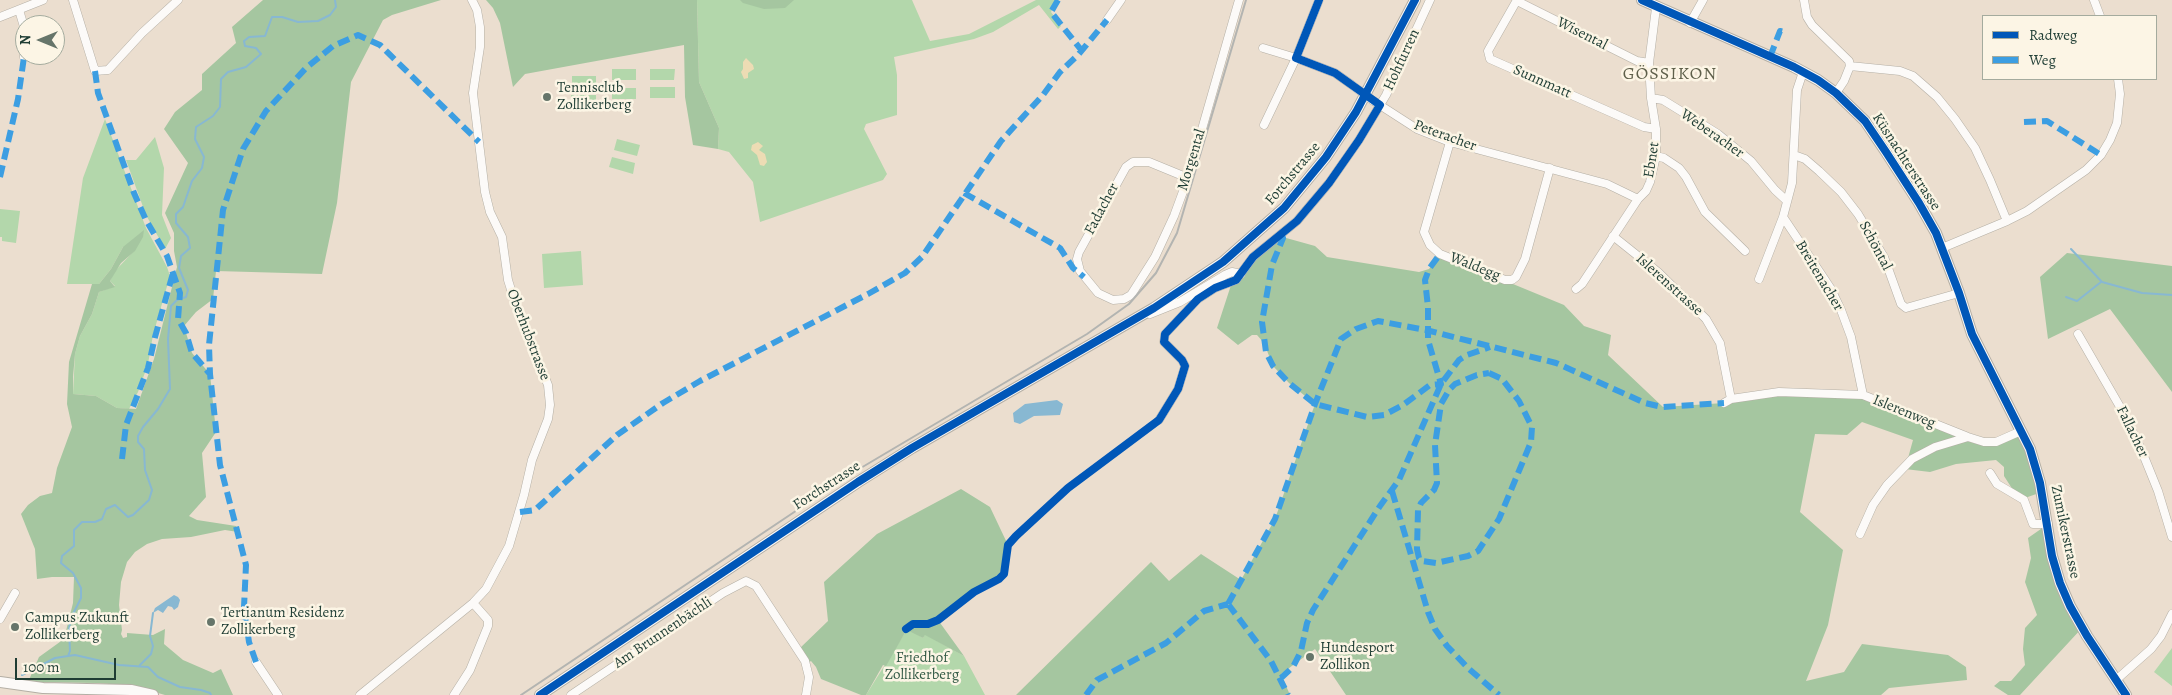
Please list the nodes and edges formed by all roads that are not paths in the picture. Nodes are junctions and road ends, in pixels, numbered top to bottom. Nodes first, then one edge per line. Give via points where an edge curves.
1 (43, 0) edge
2 (73, 0) edge
3 (178, 0) edge
4 (472, 0) edge
5 (1121, 0) edge
6 (1239, 0) edge
7 (1319, 0) edge
8 (1415, 0) edge
9 (1430, 0) edge
10 (1517, 0) edge
11 (1642, 0) edge
12 (1703, 0) edge
13 (1804, 0) edge
14 (2094, 0) edge
15 (1656, 8) junction
16 (18, 10) junction
17 (20, 15) edge
18 (2100, 15) edge
19 (0, 17) edge
20 (1107, 20) dead end
21 (1690, 23) junction
22 (1263, 48) dead end
23 (1296, 58) junction
24 (1648, 63) junction
25 (1850, 66) junction
26 (1803, 72) junction
27 (2118, 80) edge
28 (1836, 93) junction
29 (1651, 98) junction
30 (1380, 105) junction
31 (1264, 125) dead end
32 (1656, 129) junction
33 (1450, 142) junction
34 (1794, 155) junction
35 (1656, 156) junction
36 (1550, 168) junction
37 (1188, 178) junction
38 (1638, 199) junction
39 (1787, 201) junction
40 (1783, 218) junction
41 (2007, 221) junction
42 (1613, 236) junction
43 (1942, 248) junction
44 (1745, 251) dead end
45 (1241, 274) junction
46 (1759, 279) dead end
47 (1576, 289) dead end
48 (1959, 293) junction
49 (1114, 300) joint
50 (1139, 317) junction
51 (2078, 334) dead end
52 (1863, 395) junction
53 (1727, 401) joint
54 (1159, 420) dead end
55 (2021, 432) junction
56 (1968, 438) junction
57 (2030, 449) joint
58 (1990, 473) dead end
59 (2048, 524) junction
60 (1860, 534) dead end
61 (2172, 537) edge
62 (15, 593) dead end
63 (473, 603) junction
64 (2172, 614) edge
65 (0, 619) edge
66 (256, 662) dead end
67 (2116, 680) junction
68 (0, 682) edge
69 (91, 692) edge
70 (153, 695) edge
71 (278, 695) edge
72 (360, 695) edge
73 (454, 695) edge
74 (540, 695) edge
75 (571, 695) edge
76 (806, 695) edge
77 (2126, 695) edge

1 - 16 street
2 - 3 street via 96,71 108,70
4 - 63 street, Oberhubstrasse via 480,27 473,93 485,192 502,237 514,301 548,385 550,405 509,546 486,589
5 - 20 street
6 - 37 street, Morgental
7 - 23 street
8 - 50 main road, Forchstrasse via 1356,112 1303,186 1263,229 1223,262
9 - 30 street, Hohfurren
10 - 24 street, Wisental via 1613,50
10 - 32 street, Sunnmatt via 1488,51 1490,59 1644,127
11 - 15 main road, Küsnachterstrasse
12 - 21 street
13 - 25 street via 1810,22 1846,56
14 - 18 street
15 - 21 main road, Küsnachterstrasse
15 - 24 street, Ebnet
16 - 17 street
16 - 19 street
21 - 26 main road, Küsnachterstrasse
22 - 23 street, Peteracher
23 - 30 street, Peteracher, bridge via 1335,73
23 - 31 street
24 - 29 street, Ebnet
25 - 28 street
25 - 41 street via 1900,71 1913,76 1937,97 1975,148
26 - 28 main road, Küsnachterstrasse
26 - 34 street, Breitenacher via 1797,90
27 - 41 street via 2117,122 2101,155 2073,181
28 - 43 main road, Küsnachterstrasse via 1864,121 1886,152 1919,202
29 - 32 street, Ebnet
29 - 39 street, Weberacher via 1663,100 1725,139 1751,161
30 - 33 street, Peteracher via 1417,129
30 - 45 street, Hohfurren via 1329,183 1297,221 1252,257
32 - 35 street, Ebnet
33 - 36 street, Peteracher
33 - 36 street, Waldegg via 1424,232 1430,245 1440,254 1505,280 1516,277 1525,259
34 - 39 street, Breitenacher
34 - 48 street, Schöntal via 1805,159 1819,171 1858,214 1884,257 1901,304 1906,308
35 - 38 street, Ebnet via 1650,182
35 - 44 street via 1679,168 1705,212
36 - 38 street, Peteracher via 1607,184
37 - 49 street, Morgental via 1174,216 1140,283 1131,295
37 - 49 street, Fadacher via 1141,161 1126,167 1119,178 1077,259 1090,286
38 - 42 street, Ebnet
39 - 40 street, Breitenacher
40 - 46 street, Breitenacher
40 - 52 street, Breitenacher via 1831,289 1841,310
41 - 43 street
42 - 47 street, Ebnet
42 - 53 street, Islerenstrasse via 1658,272 1706,319 1720,343
43 - 48 main road, Küsnachterstrasse
45 - 50 street, Forchstrasse via 1225,274 1180,302
45 - 54 street via 1198,299 1165,334 1164,342 1185,366 1178,390
48 - 55 main road, Küsnachterstrasse via 1972,334
50 - 74 main road, Forchstrasse via 858,482
51 - 61 street, Fallacher via 2141,448
52 - 53 street, Islerenweg via 1779,392
52 - 56 street, Islerenweg
55 - 56 street, Islerenweg via 1996,442
55 - 57 main road, Küsnachterstrasse
56 - 60 street via 1934,446 1912,459 1887,485
57 - 59 main road, Zumikerstrasse
58 - 59 street via 1997,484 2024,500 2033,524
59 - 67 main road, Zumikerstrasse via 2060,583 2083,628
62 - 65 street
63 - 72 street, Oberhubstrasse
63 - 73 street via 488,620 488,626 470,670
64 - 67 street via 2162,636 2151,649
66 - 71 street
67 - 77 main road, Zumikerstrasse
68 - 69 main road
69 - 70 main road via 131,690
75 - 76 street, Am Brunnenbächli via 739,582 749,581 756,586 805,661 809,682

